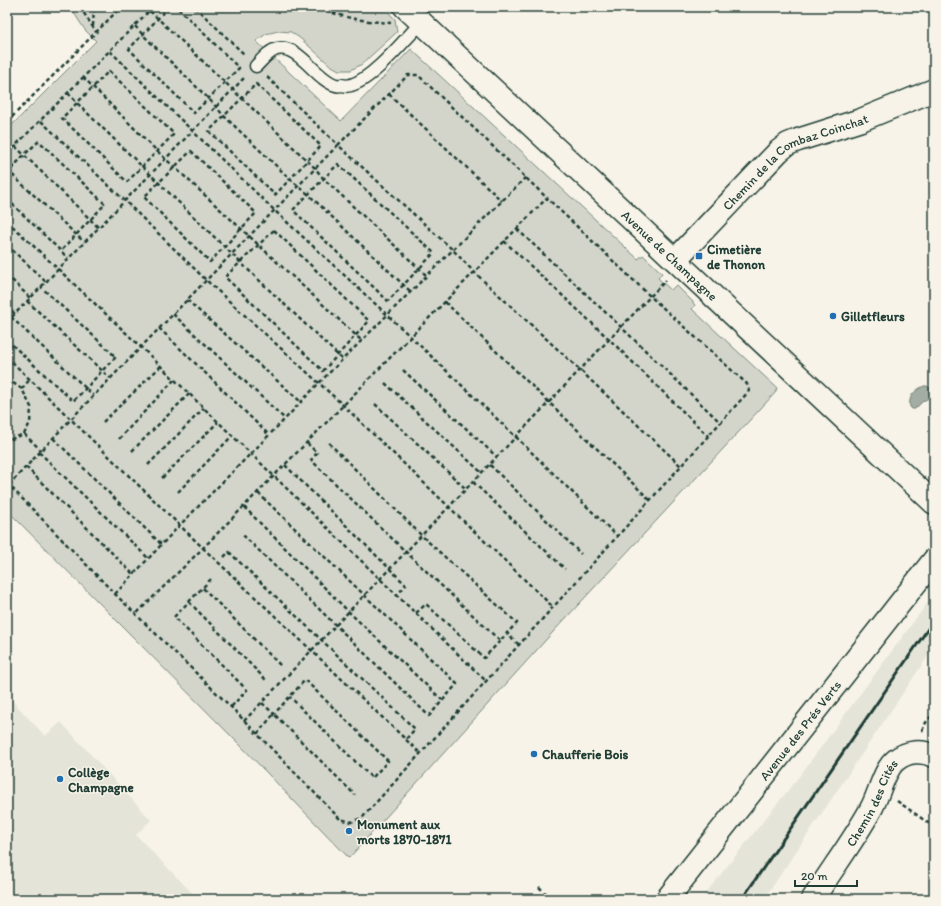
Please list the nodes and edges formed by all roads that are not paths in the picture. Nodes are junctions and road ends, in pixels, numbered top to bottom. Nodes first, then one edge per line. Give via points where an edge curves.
1 (405, 7) edge
2 (422, 22) junction
3 (256, 66) road end
4 (934, 90) edge
5 (678, 262) junction
6 (934, 503) edge
7 (934, 560) edge
8 (934, 756) edge
9 (667, 899) edge
10 (813, 899) edge

1 - 2 street, Avenue de Champagne
2 - 3 lane via 364,80 350,86 336,85 324,79 296,53 287,49 277,49 269,53
2 - 5 street, Avenue de Champagne
4 - 5 street, Chemin de la Combaz Coinchat via 861,120 788,144
5 - 6 street, Avenue de Champagne
7 - 9 street, Avenue des Prés Verts
8 - 10 street, Chemin des Cités via 914,752 896,760 872,808

